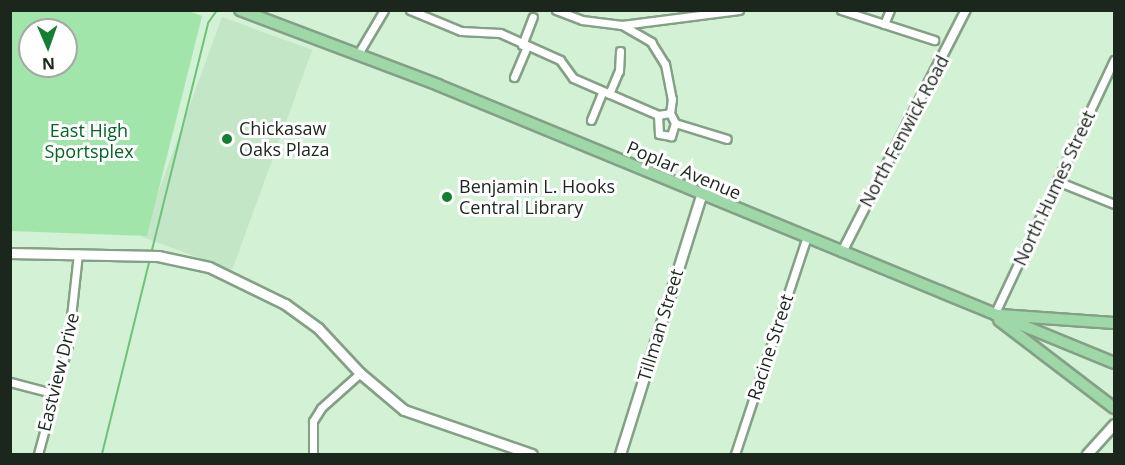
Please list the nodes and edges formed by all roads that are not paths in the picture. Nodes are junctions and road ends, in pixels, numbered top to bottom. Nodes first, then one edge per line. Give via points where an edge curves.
1 (240, 10) edge
2 (384, 10) edge
3 (410, 10) edge
4 (556, 10) edge
5 (739, 10) edge
6 (841, 10) edge
7 (890, 10) edge
8 (966, 10) edge
9 (533, 17) dead end
10 (884, 24) junction
11 (622, 25) junction
12 (934, 40) dead end
13 (524, 46) junction
14 (620, 51) dead end
15 (358, 54) junction
16 (1114, 60) edge
17 (1112, 71) edge
18 (514, 77) dead end
19 (606, 93) junction
20 (670, 113) junction
21 (657, 115) junction
22 (591, 120) dead end
23 (675, 123) junction
24 (728, 138) dead end
25 (1057, 181) junction
26 (701, 195) junction
27 (1114, 204) edge
28 (806, 239) junction
29 (842, 252) junction
30 (10, 253) edge
31 (78, 254) junction
32 (994, 315) junction
33 (1114, 323) edge
34 (1114, 363) edge
35 (360, 373) junction
36 (10, 382) edge
37 (52, 393) junction
38 (1110, 405) edge
39 (1114, 424) edge
40 (38, 454) edge
41 (313, 454) edge
42 (532, 454) edge
43 (620, 454) edge
44 (735, 454) edge
45 (1087, 454) edge

1 - 15 main road, Poplar Avenue
2 - 15 street
3 - 13 street via 461,31 488,30
4 - 11 street via 582,21
5 - 11 street
6 - 10 street
7 - 10 street
8 - 29 street, North Fenwick Road
9 - 13 street
10 - 12 street
11 - 20 street via 651,42 665,64 672,99
13 - 18 street
13 - 19 street via 560,60 573,78
14 - 19 street via 619,71
15 - 26 main road, Poplar Avenue
16 - 17 street, North Humes Street
17 - 25 street, North Humes Street
19 - 21 street
19 - 22 street
20 - 21 street
20 - 23 street
21 - 23 street via 659,134 671,136
23 - 24 street
25 - 27 street
25 - 32 street, North Humes Street
26 - 28 main road, Poplar Avenue
26 - 43 main road, Tillman Street
28 - 29 main road, Poplar Avenue
28 - 44 street, Racine Street
29 - 32 main road, Poplar Avenue
30 - 31 main road
31 - 35 main road via 158,256 209,267 285,304 318,328
31 - 37 street, Eastview Drive via 68,344
32 - 33 main road
32 - 34 main road, Poplar Avenue
32 - 38 main road
35 - 41 street via 321,408 313,421
35 - 42 main road via 404,410
36 - 37 street
37 - 40 street, Eastview Drive
39 - 45 main road

